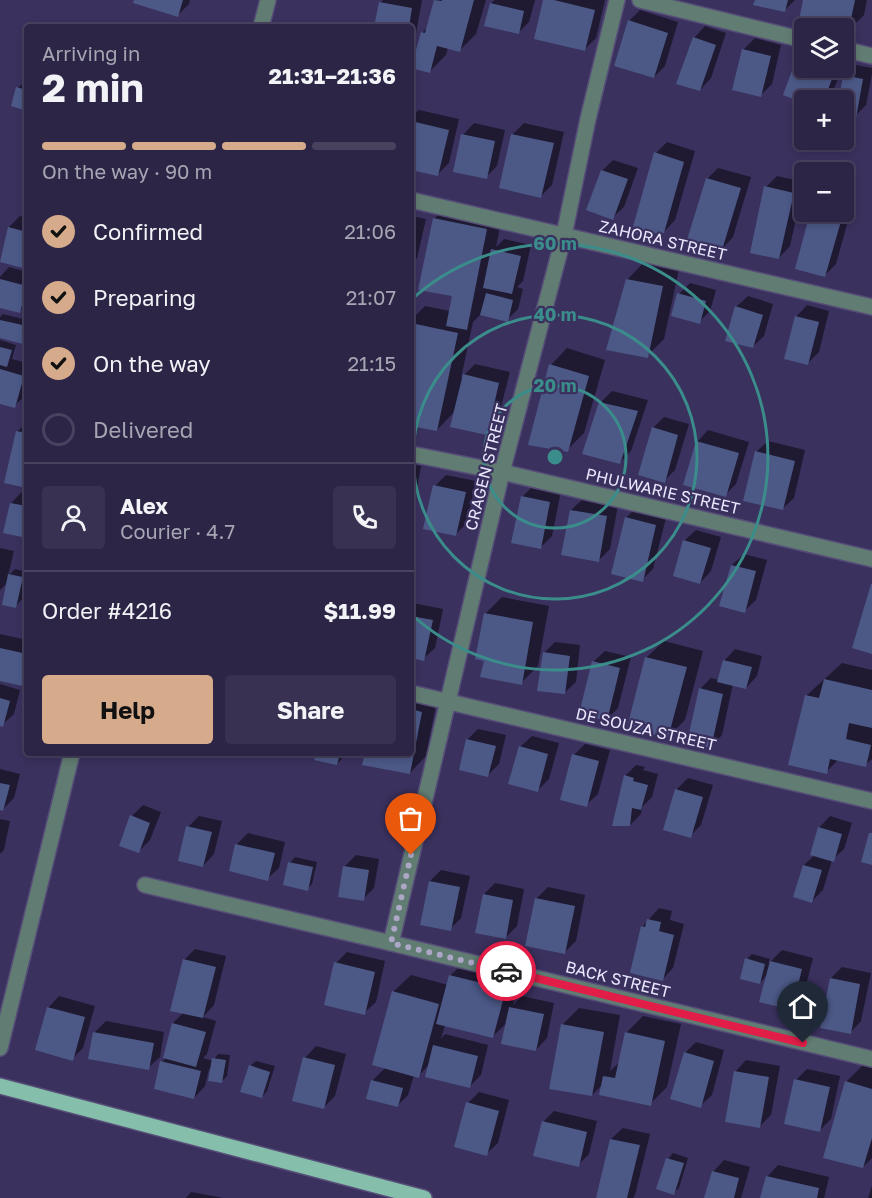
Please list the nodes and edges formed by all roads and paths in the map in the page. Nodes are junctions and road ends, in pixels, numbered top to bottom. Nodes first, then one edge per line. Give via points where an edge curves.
1 (268, 0) edge
2 (617, 0) edge
3 (640, 0) edge
4 (262, 24) edge
5 (794, 38) edge
6 (854, 52) edge
7 (872, 56) edge
8 (414, 201) edge
9 (564, 235) junction
10 (872, 307) edge
11 (414, 455) edge
12 (502, 472) junction
13 (872, 559) edge
14 (414, 694) edge
15 (447, 702) junction
16 (71, 756) edge
17 (872, 801) edge
18 (145, 885) dead end
19 (391, 943) junction
20 (0, 1048) edge
21 (872, 1059) edge
22 (0, 1086) edge
23 (424, 1198) edge

1 - 4 street
2 - 9 street, CRAGEN STREET
3 - 5 street
6 - 7 street
8 - 9 street, ZAHORA STREET
9 - 10 street, ZAHORA STREET
9 - 12 street, CRAGEN STREET
11 - 12 street, PHULWARIE STREET
12 - 13 street, PHULWARIE STREET
12 - 15 street, CRAGEN STREET
14 - 15 street, DE SOUZA STREET
15 - 17 street, DE SOUZA STREET
15 - 19 street, CRAGEN STREET
16 - 20 street
18 - 19 street, BACK STREET
19 - 21 street, BACK STREET
22 - 23 main road

